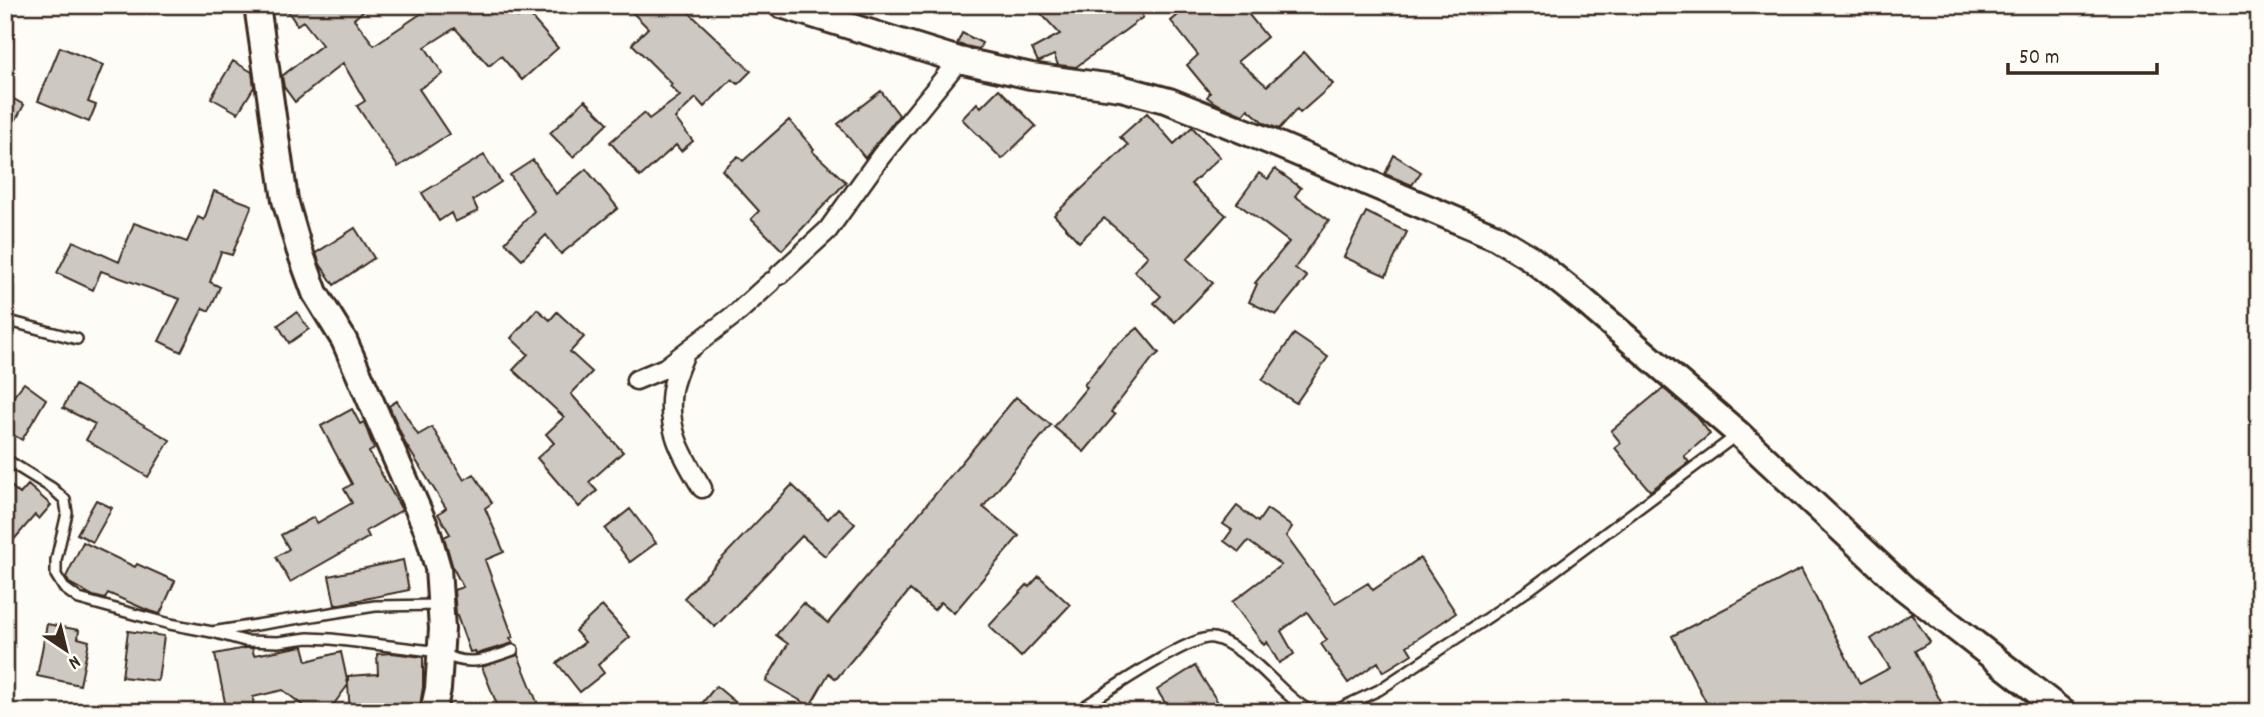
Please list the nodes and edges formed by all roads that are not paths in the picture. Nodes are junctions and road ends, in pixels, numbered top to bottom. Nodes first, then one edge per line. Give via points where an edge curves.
1 (257, 5) edge
2 (781, 5) edge
3 (958, 61) junction
4 (5, 320) edge
5 (77, 339) dead end
6 (685, 353) junction
7 (636, 380) dead end
8 (1739, 434) junction
9 (5, 459) edge
10 (702, 488) dead end
11 (441, 604) junction
12 (212, 632) junction
13 (513, 650) dead end
14 (440, 652) junction
15 (433, 712) edge
16 (1076, 712) edge
17 (1312, 712) edge
18 (1332, 712) edge
19 (2063, 712) edge

1 - 11 street via 285,200 299,249 315,293 344,340 427,530 438,568
2 - 3 street
3 - 6 street via 828,230
3 - 8 street via 1121,88 1169,101 1494,236 1583,300
4 - 5 lane
6 - 7 street
6 - 10 street via 672,388 670,417 675,440
8 - 18 lane via 1530,590 1378,690
8 - 19 street via 1904,587
9 - 12 lane via 65,500 67,513 56,560 56,575 64,588 79,599
11 - 12 lane via 375,606
11 - 14 street
12 - 14 lane via 245,641 331,639
13 - 14 lane via 466,662
14 - 15 street
16 - 17 lane via 1174,651 1211,637 1249,657 1297,704

